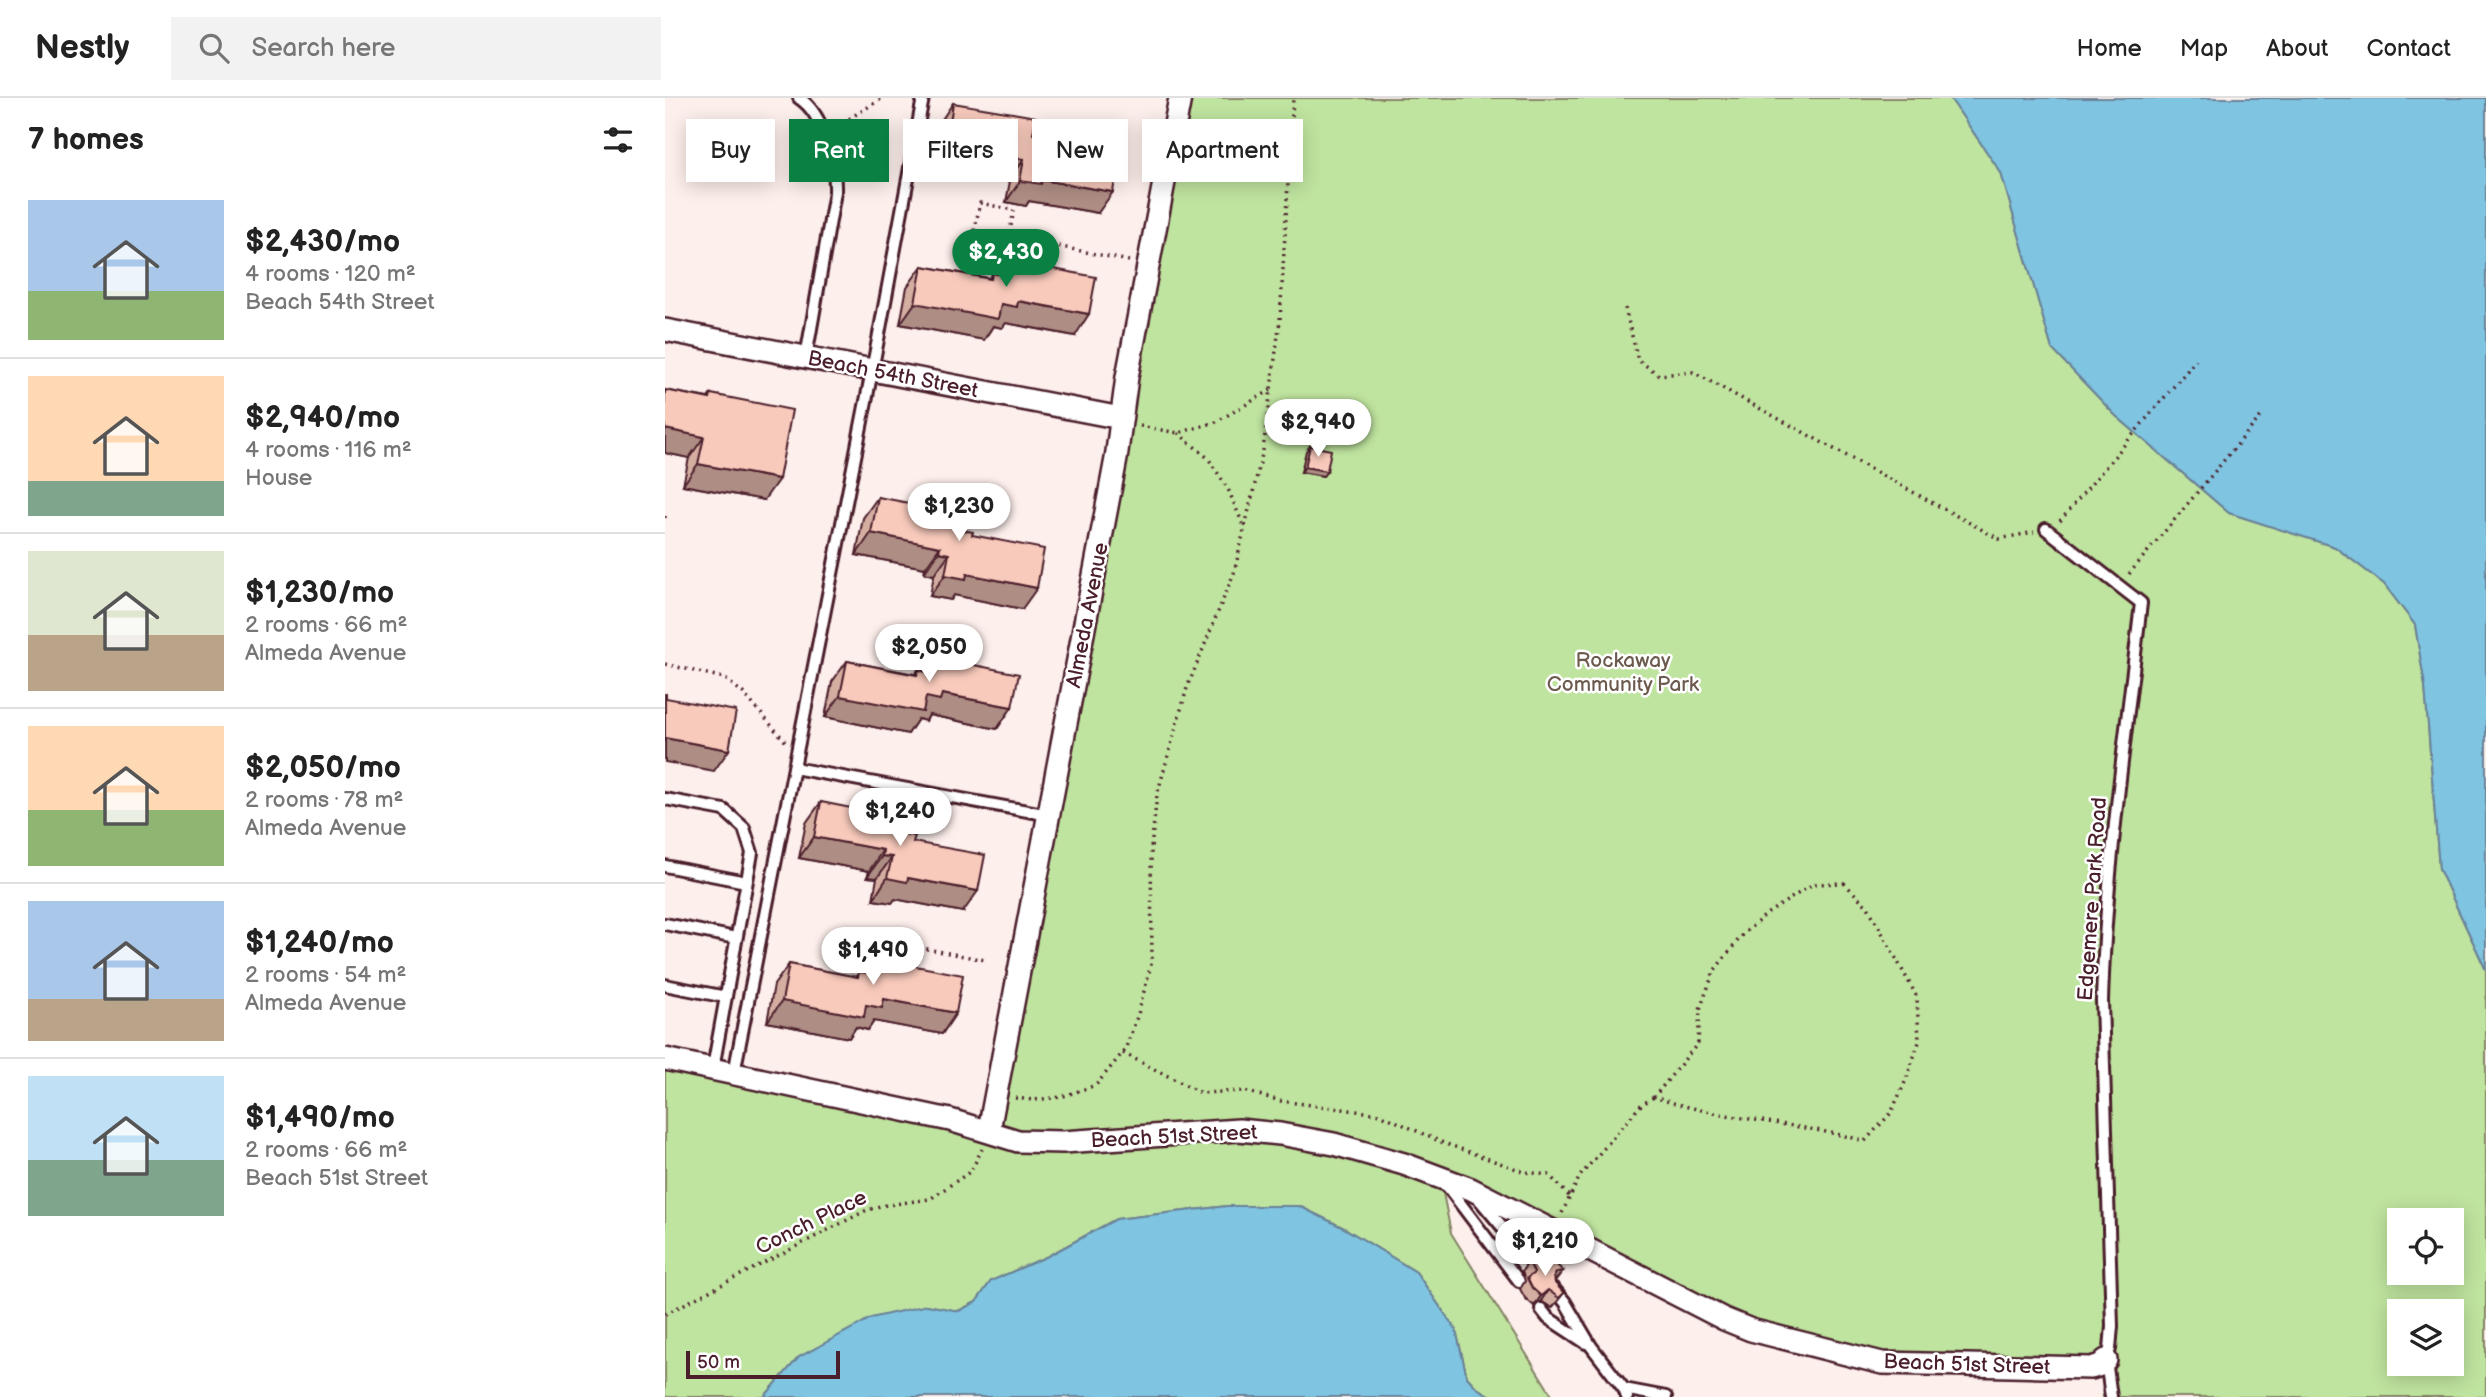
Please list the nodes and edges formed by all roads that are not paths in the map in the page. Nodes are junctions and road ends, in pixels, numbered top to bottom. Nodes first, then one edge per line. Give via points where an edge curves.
1 (799, 98) edge
2 (923, 98) edge
3 (1180, 98) edge
4 (665, 330) edge
5 (806, 357) junction
6 (872, 370) junction
7 (1122, 418) junction
8 (2048, 531) road end
9 (794, 768) junction
10 (665, 799) edge
11 (1049, 815) junction
12 (665, 866) edge
13 (746, 882) junction
14 (665, 924) edge
15 (736, 938) junction
16 (665, 985) edge
17 (726, 997) junction
18 (665, 1059) edge
19 (723, 1070) junction
20 (989, 1130) junction
21 (1440, 1177) junction
22 (1471, 1189) junction
23 (1536, 1267) edge
24 (1519, 1281) dead end
25 (1553, 1289) edge
26 (1541, 1309) edge
27 (1591, 1346) junction
28 (2106, 1360) junction
29 (1625, 1393) edge
30 (1666, 1397) edge
31 (2111, 1397) edge

1 - 5 lane via 823,134 835,173
2 - 6 lane
3 - 7 street, Almeda Avenue
4 - 5 street, Beach 54th Street
5 - 6 street, Beach 54th Street
6 - 7 street, Beach 54th Street
6 - 9 lane
7 - 11 street, Almeda Avenue
8 - 28 lane, Edgemere Park Road via 2141,603 2103,956 2112,1326
9 - 11 lane
9 - 19 lane
10 - 13 lane via 724,810 744,828 752,853
11 - 20 street, Almeda Avenue
12 - 13 lane
13 - 15 lane
14 - 15 lane
15 - 17 lane
16 - 17 lane
17 - 19 lane
18 - 19 street, Beach 51st Street
19 - 20 street, Beach 51st Street
20 - 21 street, Beach 51st Street via 1028,1142 1262,1131 1334,1144
21 - 22 street, Beach 51st Street
21 - 24 lane
22 - 23 lane
22 - 28 street, Beach 51st Street via 1739,1325 1882,1363 2091,1368
25 - 27 lane
26 - 27 lane
27 - 29 lane
28 - 31 lane
29 - 30 lane

